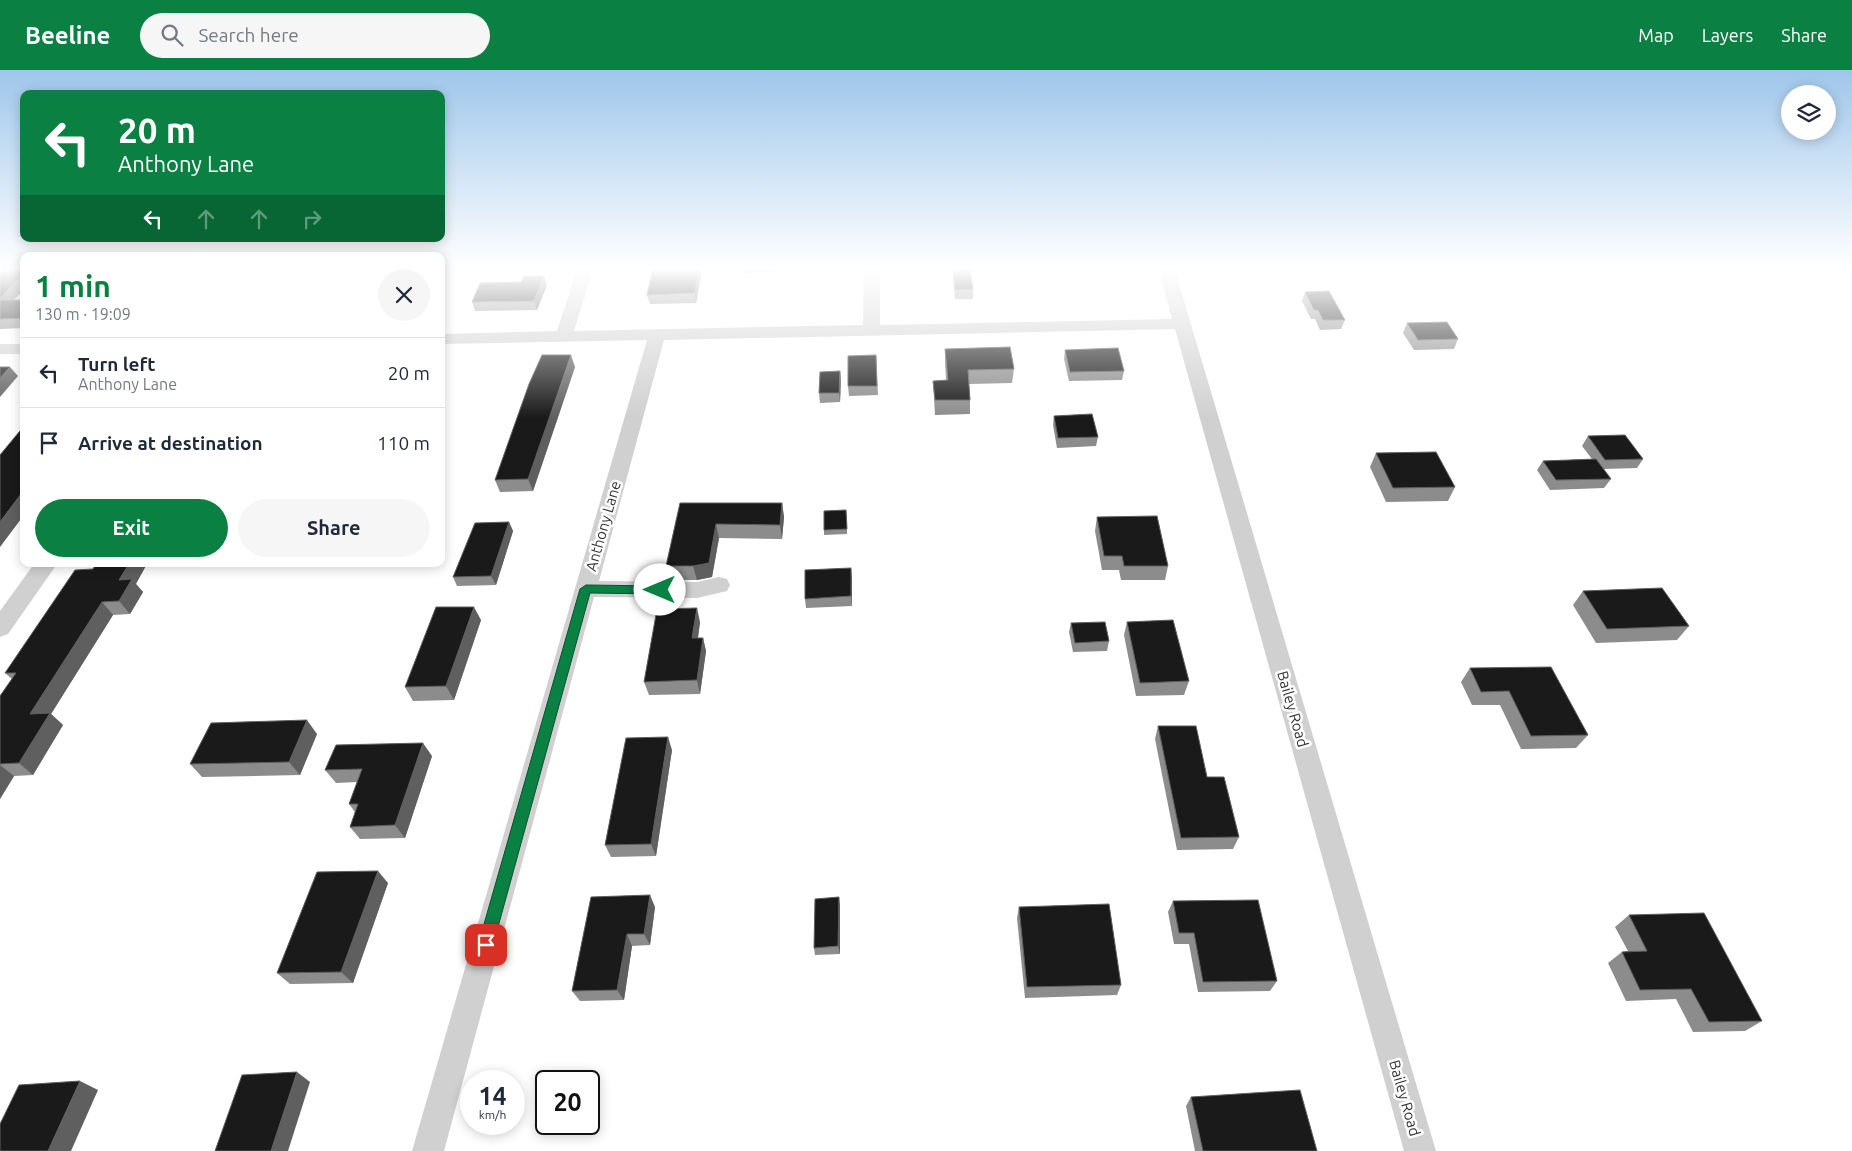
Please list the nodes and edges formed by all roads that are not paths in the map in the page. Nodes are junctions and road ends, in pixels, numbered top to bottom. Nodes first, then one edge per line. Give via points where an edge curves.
1 (570, 317) edge
2 (871, 317) edge
3 (1181, 317) edge
4 (1183, 324) junction
5 (871, 329) junction
6 (657, 334) junction
7 (564, 336) junction
8 (445, 339) edge
9 (0, 349) edge
10 (20, 349) edge
11 (44, 567) edge
12 (719, 584) dead end
13 (586, 589) junction
14 (0, 628) edge
15 (428, 1151) edge
16 (1420, 1151) edge

1 - 7 street
2 - 5 street
3 - 4 street, Bailey Road
4 - 5 street
4 - 16 street, Bailey Road
5 - 6 street
6 - 7 street
6 - 13 street, Anthony Lane
7 - 8 street
9 - 10 street
11 - 14 street
12 - 13 street via 697,590
13 - 15 street, Anthony Lane

